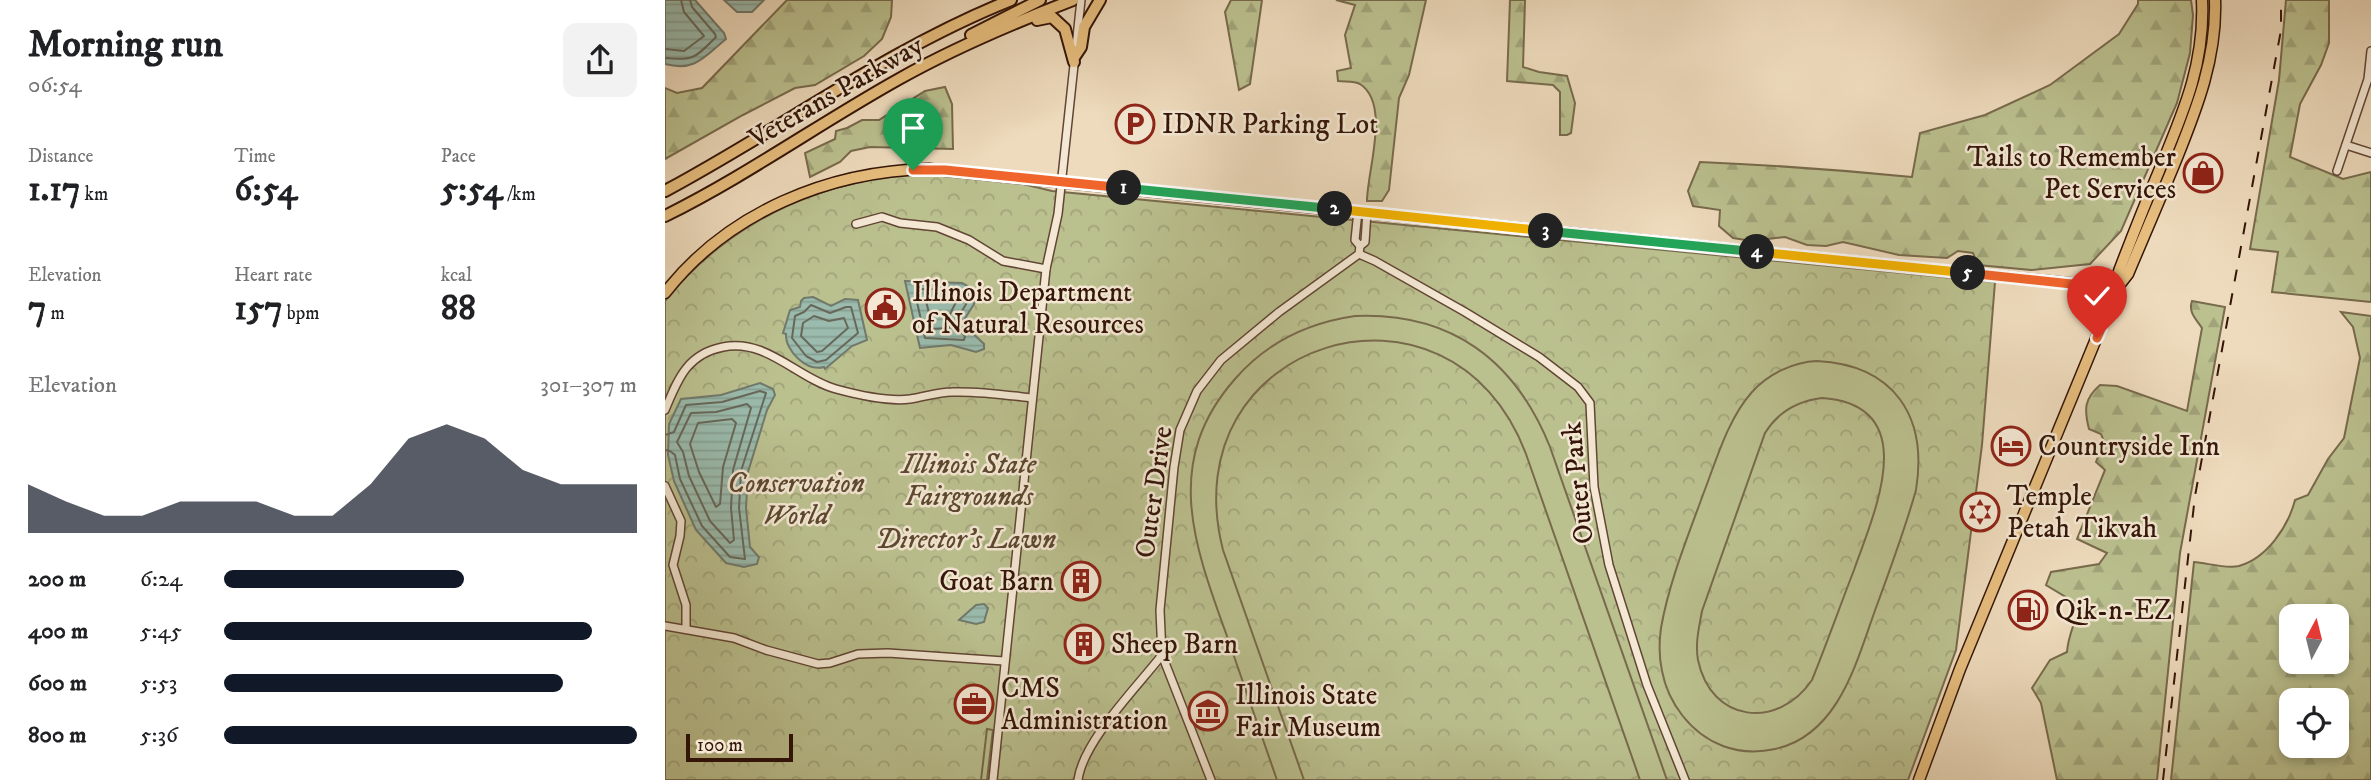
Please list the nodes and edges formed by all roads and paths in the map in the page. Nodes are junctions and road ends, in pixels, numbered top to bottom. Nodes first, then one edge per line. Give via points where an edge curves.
1 (1011, 0) edge
2 (1040, 0) edge
3 (1073, 0) edge
4 (1081, 0) edge
5 (1100, 0) edge
6 (2202, 0) edge
7 (2214, 0) edge
8 (953, 51) junction
9 (2371, 51) edge
10 (1074, 59) junction
11 (931, 62) junction
12 (2346, 145) junction
13 (2371, 153) edge
14 (2337, 171) dead end
15 (1061, 182) junction
16 (665, 191) edge
17 (1363, 212) junction
18 (665, 216) edge
19 (856, 224) dead end
20 (1359, 250) junction
21 (1046, 269) junction
22 (2081, 285) junction
23 (2117, 288) junction
24 (665, 293) edge
25 (2101, 329) junction
26 (1033, 398) junction
27 (665, 410) edge
28 (665, 486) edge
29 (665, 626) edge
30 (686, 628) junction
31 (1163, 655) junction
32 (1004, 661) junction
33 (993, 780) edge
34 (1077, 780) edge
35 (1211, 780) edge
36 (1685, 780) edge
37 (1919, 780) edge

1 - 16 highway, Veterans Parkway via 865,72
2 - 11 highway via 941,51
3 - 8 highway, Veterans Parkway
4 - 10 street
5 - 10 highway via 1084,27
6 - 23 main road via 2196,75 2119,271
7 - 23 main road via 2212,50 2199,101 2128,274
8 - 10 highway via 973,48 1048,17 1065,29
8 - 11 highway, Veterans Parkway
9 - 12 street via 2368,79
10 - 15 street
11 - 18 highway, Veterans Parkway
12 - 13 street
12 - 14 street
15 - 17 main road
15 - 21 street
15 - 24 main road via 945,170 835,181 760,213 692,264
17 - 20 street via 1355,240
17 - 22 main road
19 - 21 street via 881,217 937,227 1003,261
20 - 31 street, Outer Drive via 1235,346 1207,376 1188,407 1174,467 1160,610
20 - 36 street, Outer Park via 1503,334 1584,393 1592,415 1594,487 1609,565 1647,685
21 - 26 street
22 - 23 main road
22 - 25 main road via 2098,300
23 - 25 main road
25 - 37 main road via 1960,669
26 - 27 street via 949,391 897,399 853,393 831,388 763,352 739,345 695,357
26 - 32 street
28 - 30 street via 681,520 673,565 686,605
29 - 30 street
30 - 32 street via 818,663 888,653
31 - 34 street via 1091,747
31 - 35 street, Outer Drive
32 - 33 street

